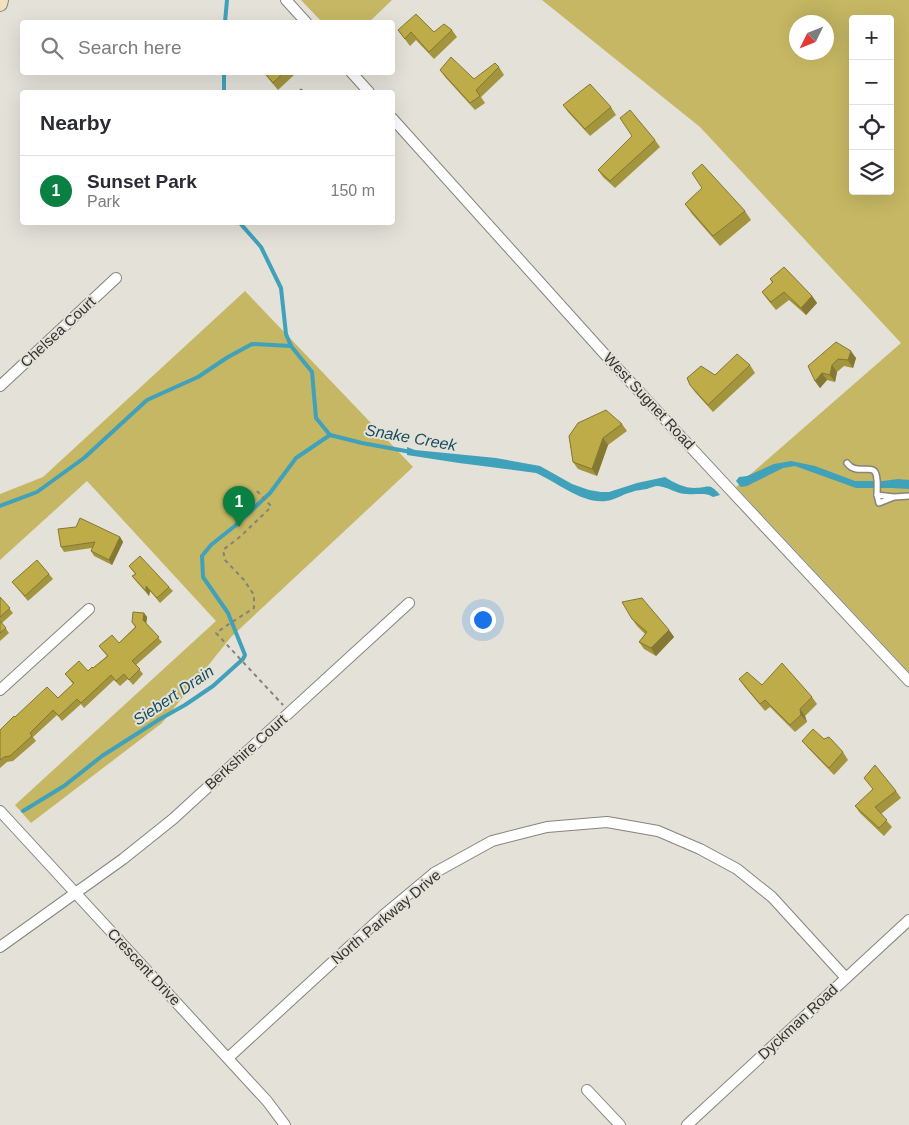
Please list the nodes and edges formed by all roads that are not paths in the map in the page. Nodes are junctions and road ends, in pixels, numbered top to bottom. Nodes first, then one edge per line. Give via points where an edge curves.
1 (286, 0) edge
2 (304, 20) edge
3 (354, 75) edge
4 (367, 90) edge
5 (395, 121) edge
6 (116, 278) dead end
7 (0, 386) edge
8 (847, 463) dead end
9 (909, 496) edge
10 (409, 603) dead end
11 (89, 608) dead end
12 (909, 681) edge
13 (0, 690) edge
14 (0, 811) edge
15 (76, 893) junction
16 (909, 920) edge
17 (0, 947) edge
18 (846, 978) junction
19 (228, 1058) junction
20 (587, 1090) dead end
21 (284, 1125) edge
22 (620, 1125) edge
23 (687, 1125) edge

1 - 2 street
3 - 4 street
5 - 12 street, West Sugnet Road via 640,392
6 - 7 street, Chelsea Court
8 - 9 lane via 850,468 874,470 879,504 894,497
10 - 15 street, Berkshire Court via 173,819
11 - 13 street
14 - 15 street, Crescent Drive
15 - 17 street, Berkshire Court
15 - 19 street, Crescent Drive
16 - 18 street, Dyckman Road
18 - 19 street, North Parkway Drive via 772,897 737,869 700,849 658,831 606,822 547,827 492,841 434,873
18 - 23 street, Dyckman Road
19 - 21 street, Crescent Drive
20 - 22 street

